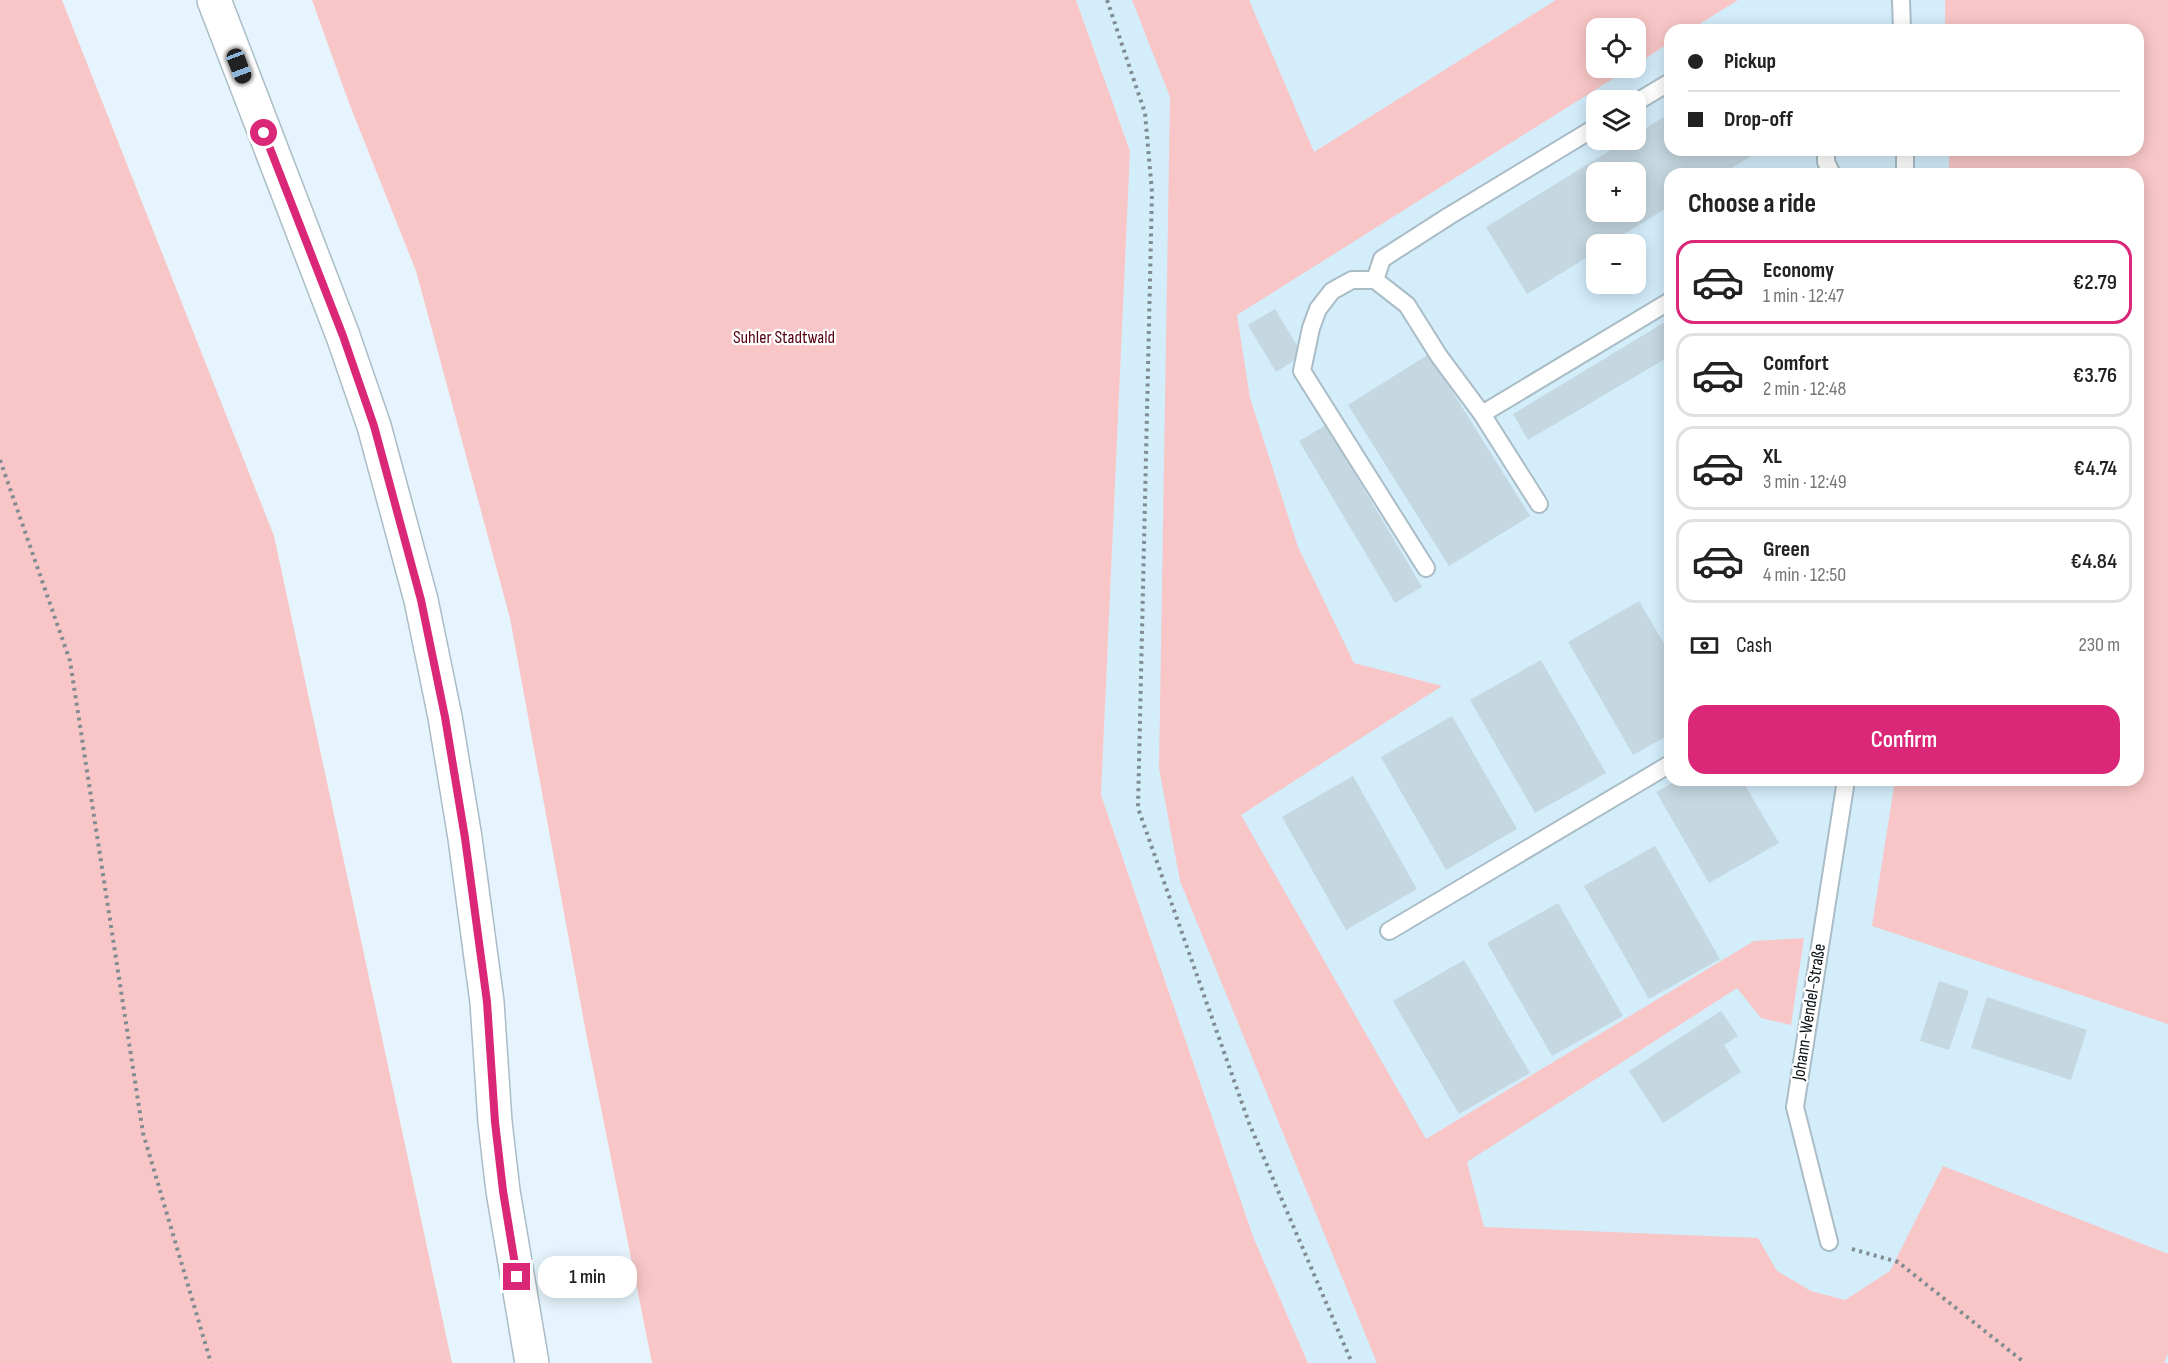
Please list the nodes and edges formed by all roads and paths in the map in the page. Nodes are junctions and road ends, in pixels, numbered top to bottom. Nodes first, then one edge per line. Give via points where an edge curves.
1 (214, 0) edge
2 (1107, 0) edge
3 (1901, 0) edge
4 (1902, 24) edge
5 (1664, 86) edge
6 (1646, 96) edge
7 (1586, 133) edge
8 (1375, 280) junction
9 (1664, 305) edge
10 (1482, 414) junction
11 (0, 460) edge
12 (1539, 504) dead end
13 (1426, 568) dead end
14 (1664, 768) edge
15 (1845, 786) edge
16 (1389, 931) dead end
17 (1829, 1242) joint
18 (211, 1363) edge
19 (532, 1363) edge
20 (1352, 1363) edge
21 (2025, 1363) edge

1 - 19 main road via 343,336 374,426 421,600 465,838 487,1002 503,1191
2 - 20 path via 1145,113 1152,192 1138,808 1250,1123
3 - 4 lane
5 - 6 lane
7 - 8 lane via 1382,259
8 - 10 lane via 1407,304
8 - 13 lane via 1352,280 1332,291 1318,309 1302,371
9 - 10 lane
10 - 12 lane
11 - 18 path via 70,661 143,1133
14 - 16 lane
15 - 17 lane, Johann-Wendel-Straße via 1795,1107
17 - 21 path via 1898,1262

